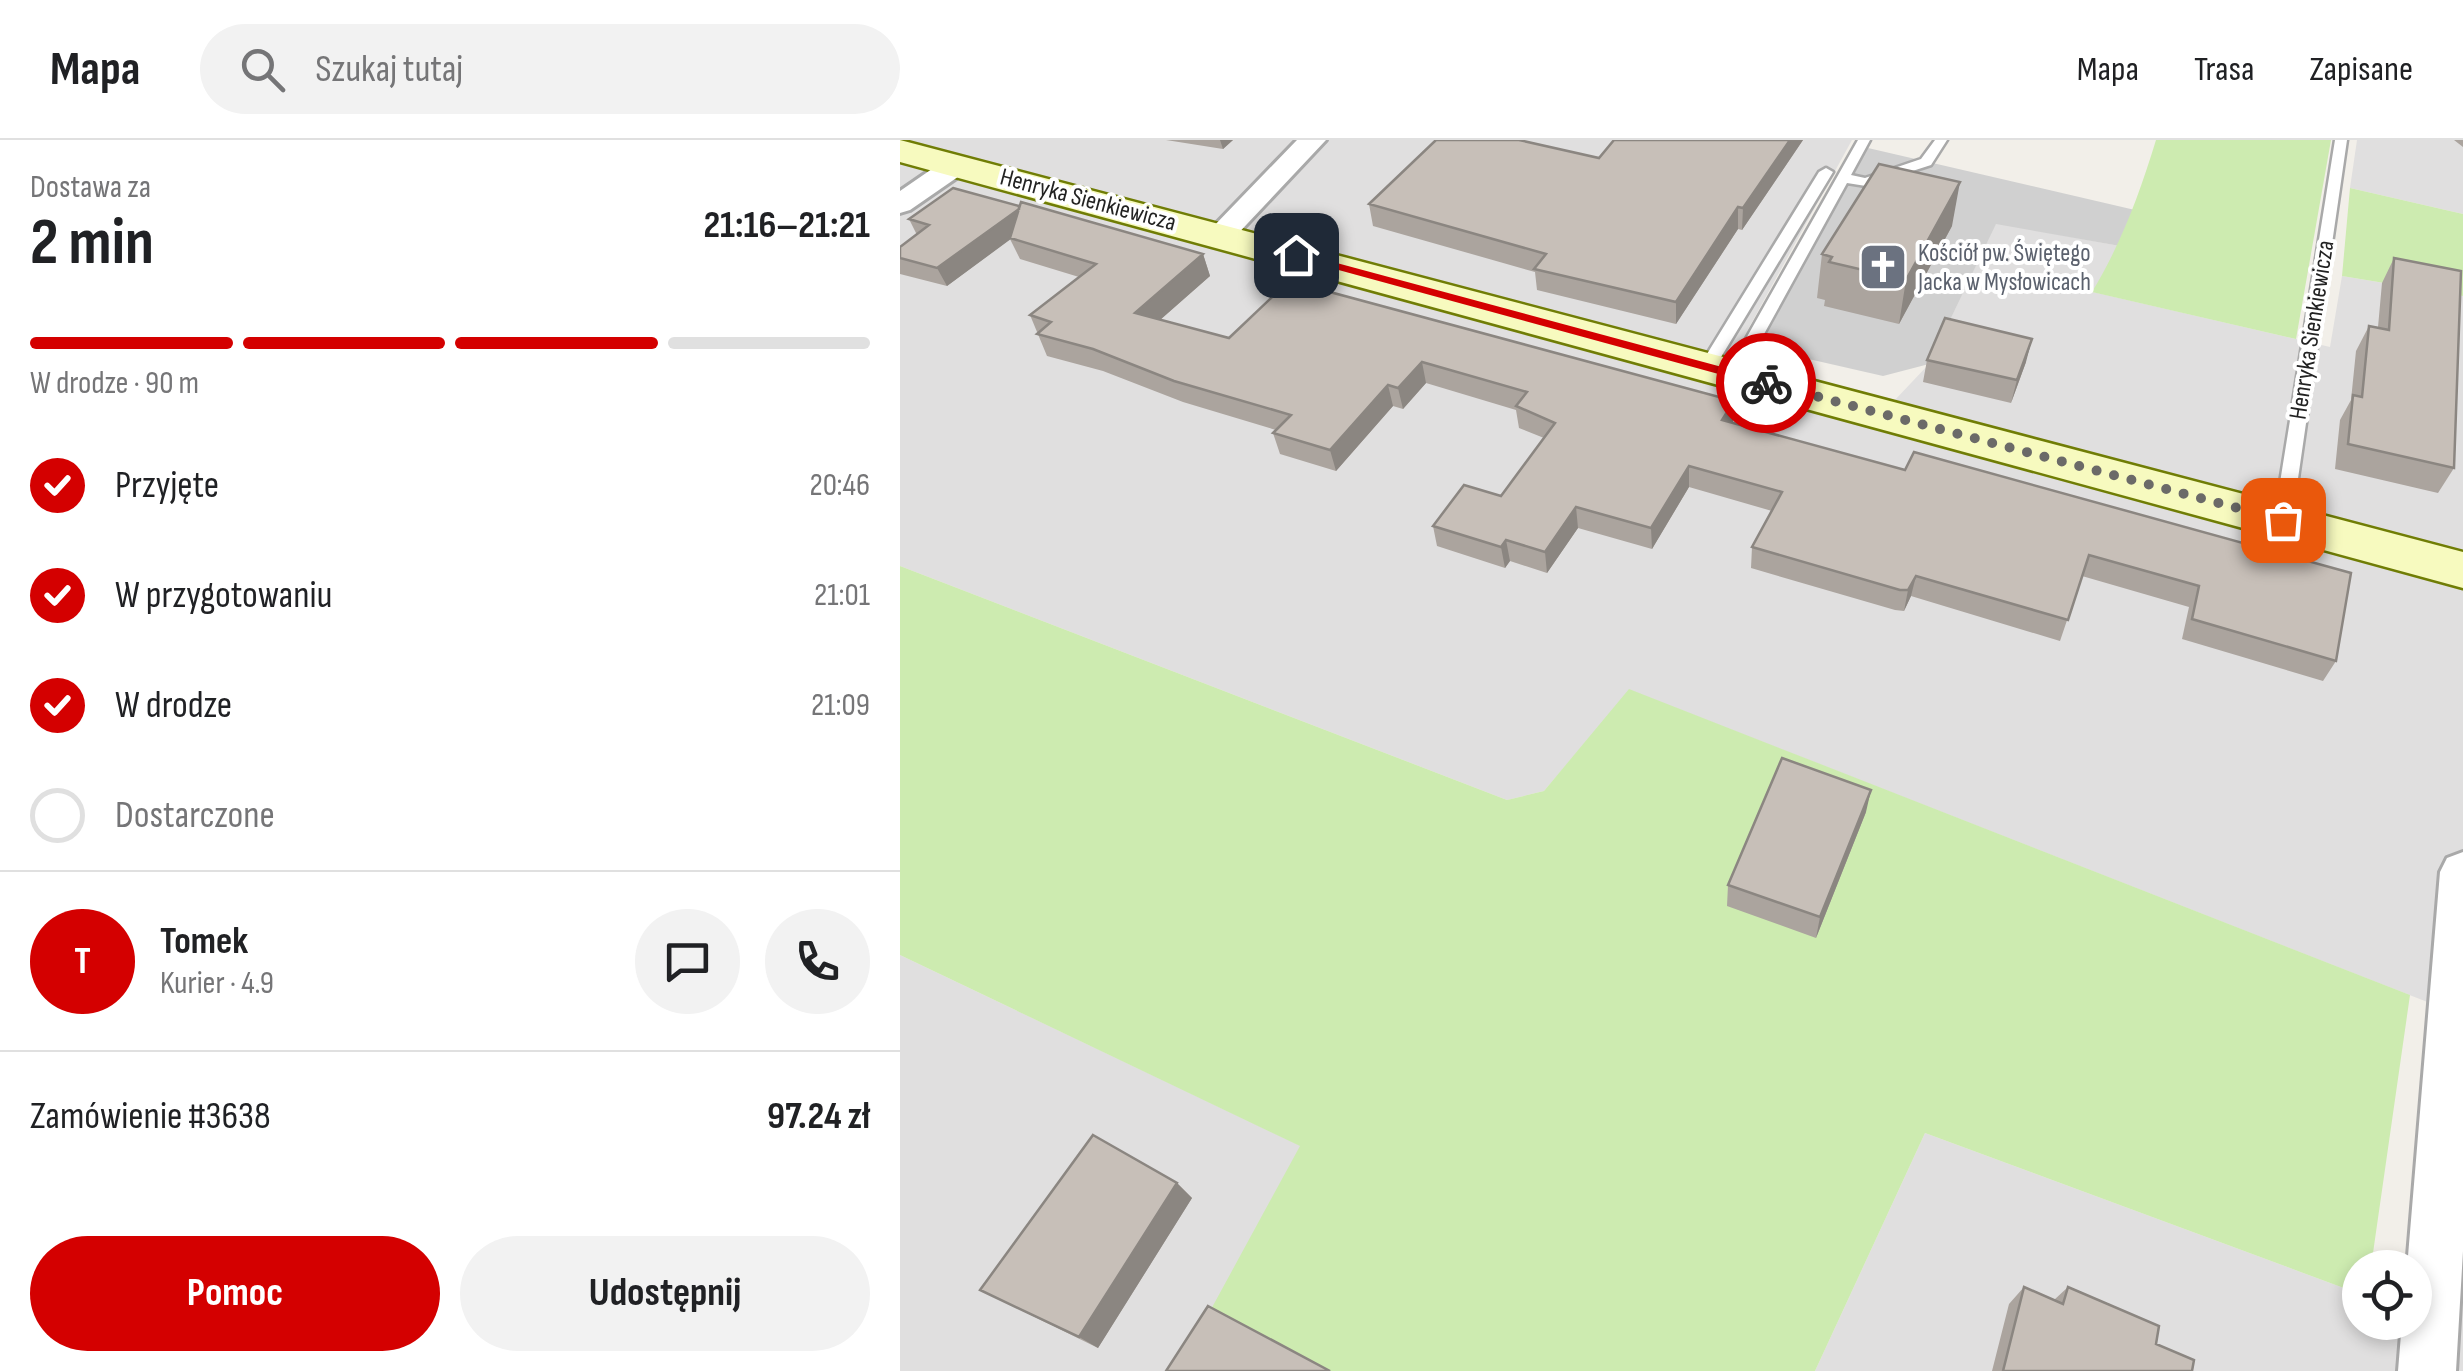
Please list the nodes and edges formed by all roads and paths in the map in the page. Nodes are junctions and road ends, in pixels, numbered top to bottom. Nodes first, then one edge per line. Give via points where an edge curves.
1 (1312, 140) edge
2 (1864, 140) edge
3 (1941, 140) edge
4 (2342, 140) edge
5 (900, 151) edge
6 (955, 166) junction
7 (1826, 172) dead end
8 (1843, 178) junction
9 (900, 204) edge
10 (1220, 235) junction
11 (1720, 370) junction
12 (2283, 520) junction
13 (2463, 570) edge
14 (2463, 872) edge
15 (2426, 1371) edge

1 - 10 street
2 - 8 lane
3 - 8 lane via 1926,162 1866,182
4 - 12 lane, Henryka Sienkiewicza
5 - 6 street, Henryka Sienkiewicza
6 - 9 street
6 - 10 street, Henryka Sienkiewicza
7 - 11 lane
8 - 11 lane
10 - 11 street, Henryka Sienkiewicza
11 - 12 street, Henryka Sienkiewicza
12 - 13 street, Henryka Sienkiewicza
14 - 15 street

